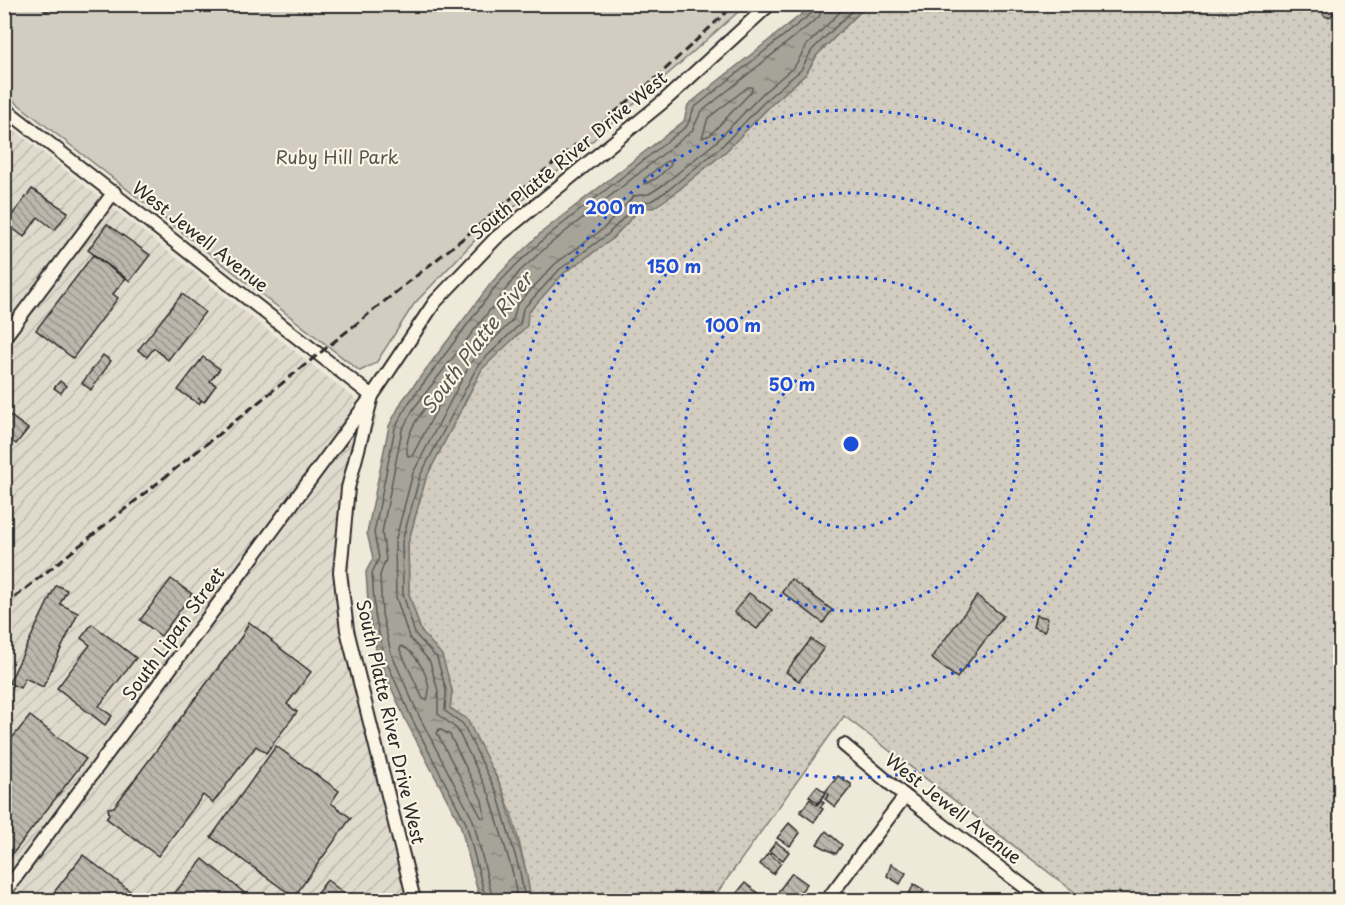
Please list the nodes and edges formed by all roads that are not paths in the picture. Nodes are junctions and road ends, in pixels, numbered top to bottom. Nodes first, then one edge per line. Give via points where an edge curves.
1 (770, 4) edge
2 (4, 108) edge
3 (114, 192) junction
4 (4, 338) edge
5 (372, 396) junction
6 (844, 745) dead end
7 (905, 796) junction
8 (4, 893) edge
9 (414, 900) edge
10 (827, 900) edge
11 (1039, 900) edge

1 - 5 street, South Platte River Drive West via 664,101 496,238 435,302
2 - 3 street, West Jewell Avenue
3 - 4 street
3 - 5 street, West Jewell Avenue
5 - 8 street, South Lipan Street
5 - 9 street, South Platte River Drive West via 348,488 340,572 347,630
6 - 7 street, West Jewell Avenue
7 - 10 street
7 - 11 street, West Jewell Avenue

